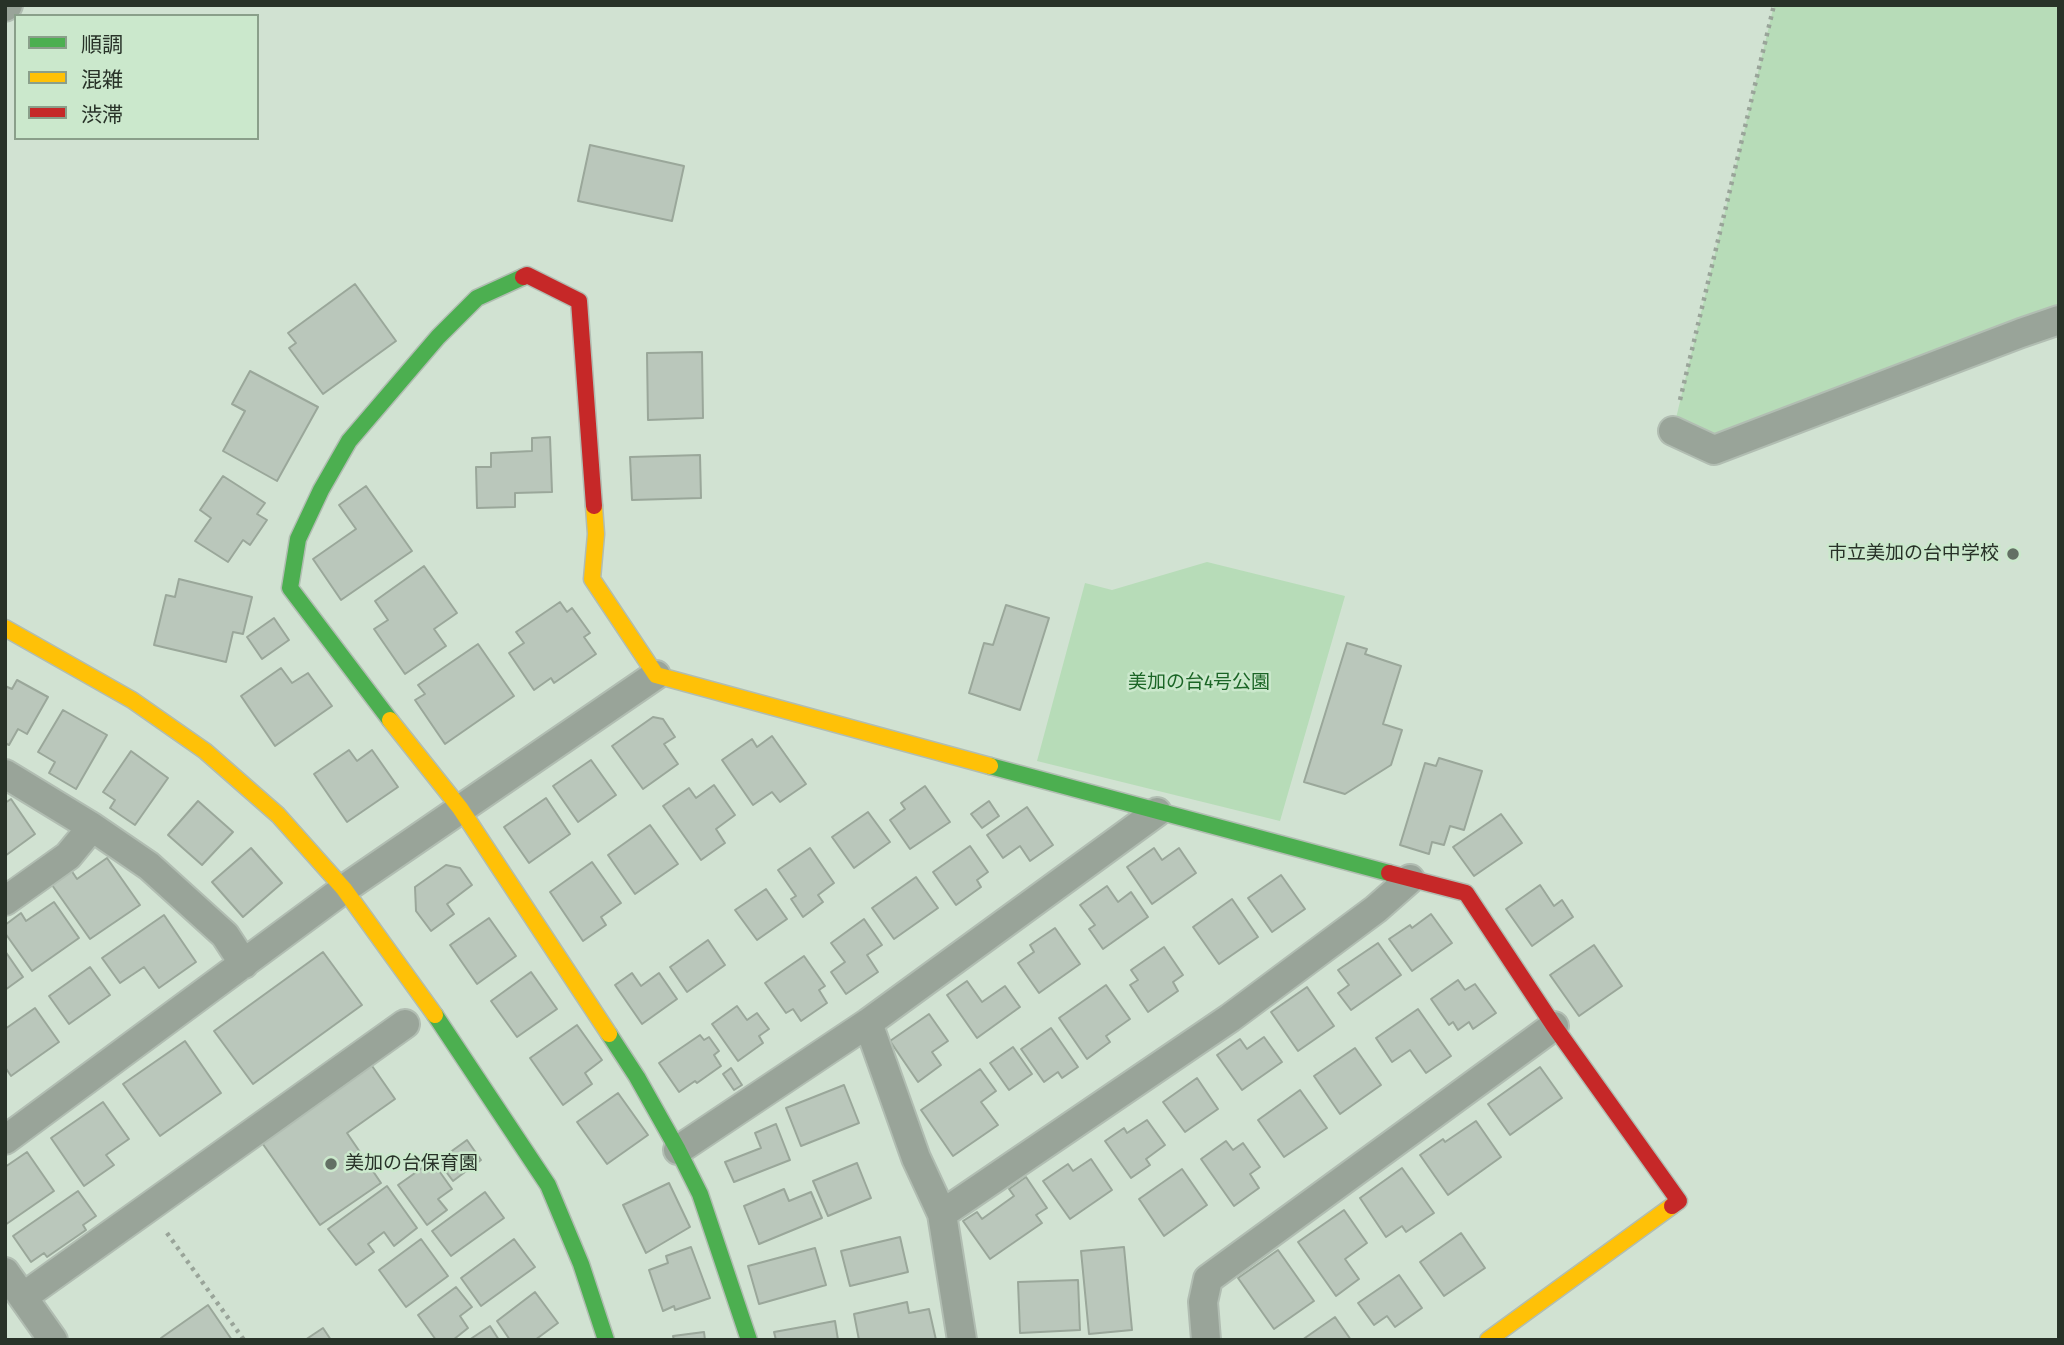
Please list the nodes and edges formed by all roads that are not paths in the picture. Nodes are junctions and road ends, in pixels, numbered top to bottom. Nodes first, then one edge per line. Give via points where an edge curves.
1 (2059, 320) edge
2 (1673, 431) road end
3 (5, 628) edge
4 (656, 675) junction
5 (5, 774) edge
6 (460, 808) junction
7 (1157, 812) junction
8 (92, 827) junction
9 (1410, 878) junction
10 (344, 889) junction
11 (5, 901) edge
12 (244, 964) junction
13 (868, 1023) junction
14 (405, 1024) dead end
15 (1555, 1026) junction
16 (5, 1140) edge
17 (678, 1150) junction
18 (942, 1214) junction
19 (5, 1272) edge
20 (23, 1297) junction
21 (53, 1340) edge
22 (606, 1340) edge
23 (749, 1340) edge
24 (962, 1340) edge
25 (1206, 1340) edge
26 (1488, 1340) edge

1 - 2 street via 1714,450
3 - 10 street via 132,701 205,751 278,815
4 - 6 street
4 - 6 street via 592,579 596,534 579,301 527,275 477,298 349,441 298,539 290,588
4 - 7 street
5 - 8 street
6 - 10 street
6 - 17 street via 637,1077
7 - 9 street
7 - 13 street
8 - 11 street via 68,856
8 - 12 street via 149,866 225,935
9 - 15 street via 1466,893
9 - 18 street via 1376,909 1230,1018
10 - 12 street
10 - 22 street via 455,1043 548,1185
12 - 16 street
13 - 17 street
13 - 18 street via 916,1158
14 - 20 street
15 - 25 street via 1208,1279 1203,1302
15 - 26 street via 1679,1201
17 - 23 street via 700,1194
18 - 24 street
19 - 20 street
20 - 21 street

